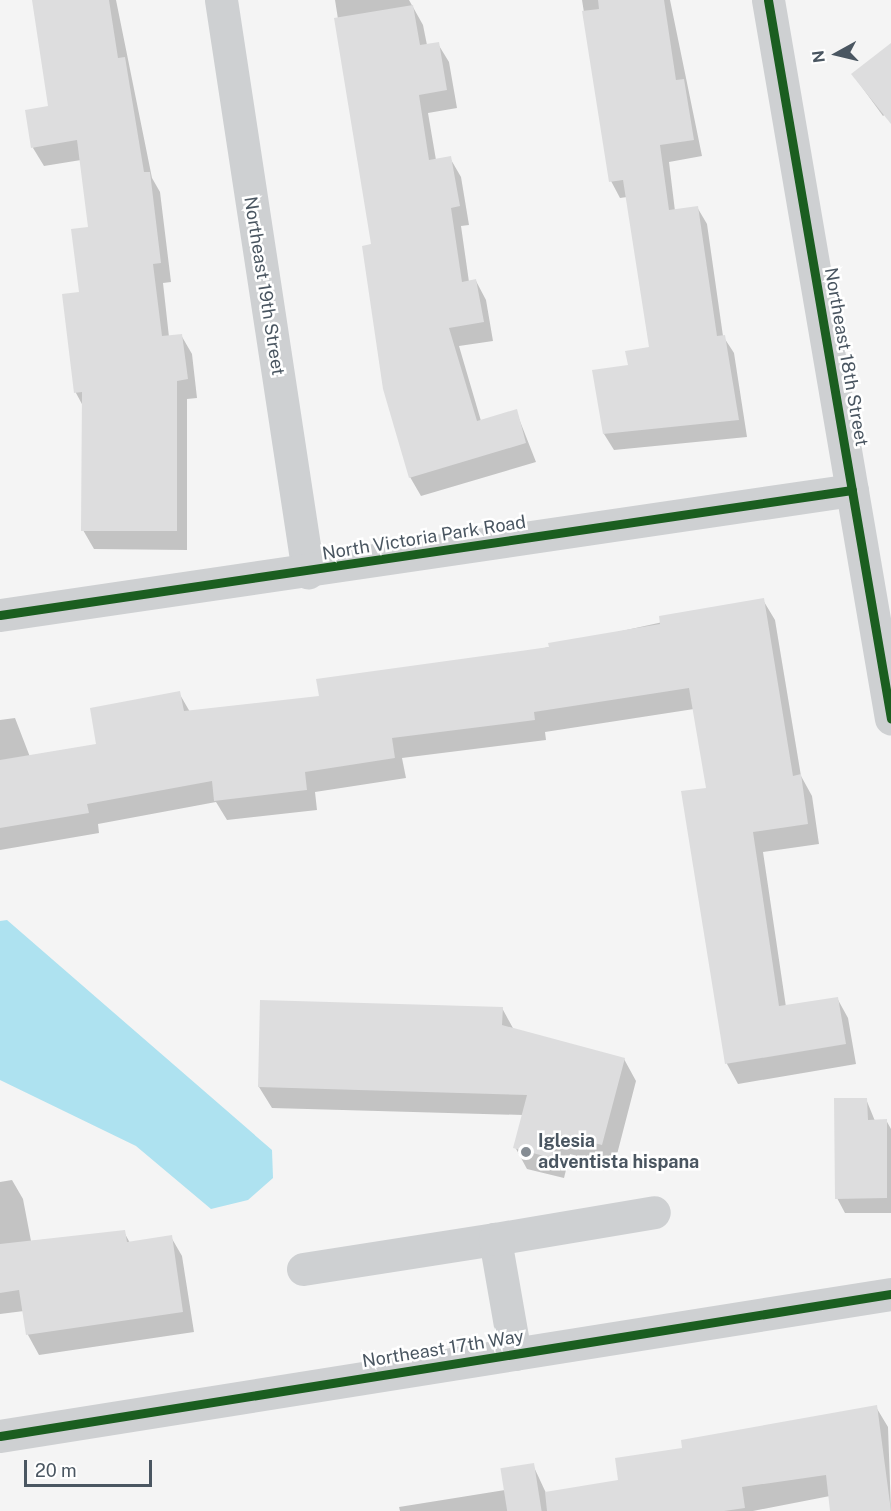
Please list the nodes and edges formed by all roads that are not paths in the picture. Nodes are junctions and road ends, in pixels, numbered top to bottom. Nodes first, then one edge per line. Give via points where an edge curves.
1 (221, 0) edge
2 (768, 0) edge
3 (852, 490) junction
4 (877, 549) edge
5 (308, 572) junction
6 (0, 615) edge
7 (891, 719) edge
8 (654, 1212) dead end
9 (495, 1239) junction
10 (303, 1269) dead end
11 (891, 1294) edge
12 (515, 1354) junction
13 (0, 1436) edge

1 - 5 street, Northeast 19th Street
2 - 3 street, Northeast 18th Street
3 - 4 street, Northeast 18th Street
3 - 5 street, North Victoria Park Road
4 - 7 street, Northeast 18th Street
5 - 6 street, North Victoria Park Road
8 - 9 street
9 - 10 street
9 - 12 street
11 - 12 street, Northeast 17th Way
12 - 13 street, Northeast 17th Way

